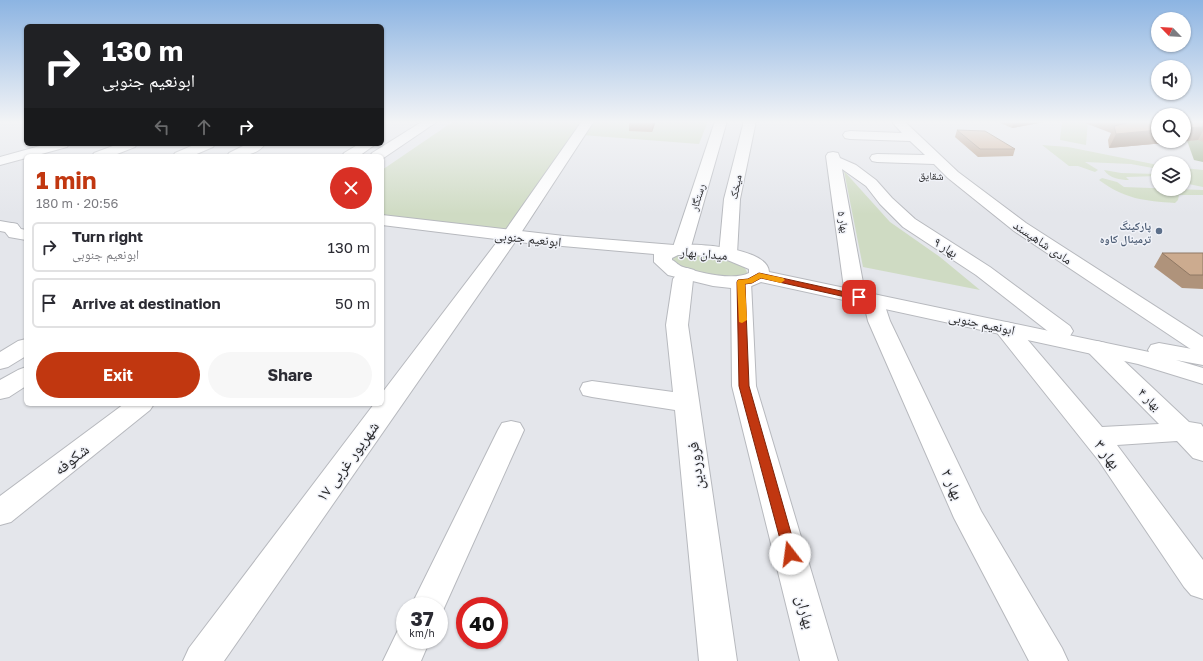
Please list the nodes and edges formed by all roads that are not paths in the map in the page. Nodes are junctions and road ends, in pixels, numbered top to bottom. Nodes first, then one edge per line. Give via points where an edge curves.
1 (567, 152) edge
2 (711, 152) edge
3 (743, 152) edge
4 (923, 152) edge
5 (24, 157) edge
6 (834, 158) joint
7 (878, 158) dead end
8 (24, 163) edge
9 (2, 164) edge
10 (934, 167) junction
11 (384, 220) edge
12 (384, 228) edge
13 (508, 239) junction
14 (728, 254) junction
15 (676, 259) junction
16 (753, 275) junction
17 (864, 294) junction
18 (1006, 328) junction
19 (1062, 331) junction
20 (24, 347) edge
21 (1203, 347) edge
22 (1097, 348) junction
23 (1203, 358) edge
24 (0, 362) edge
25 (24, 376) edge
26 (1203, 376) edge
27 (592, 389) dead end
28 (0, 391) edge
29 (687, 403) junction
30 (138, 406) edge
31 (511, 430) dead end
32 (1193, 431) edge
33 (1095, 437) junction
34 (1203, 451) edge
35 (0, 513) edge
36 (1203, 584) edge
37 (432, 597) edge
38 (408, 649) edge
39 (202, 661) edge
40 (402, 661) edge
41 (718, 661) edge
42 (819, 661) edge
43 (1049, 661) edge

1 - 13 street, ۱۷ شهریور غربی
2 - 15 street, رستگار
3 - 14 street, میخک via 732,199
4 - 10 street, مادی شاهپسند
5 - 9 street
6 - 17 street, بهار ۵
6 - 19 street, بهار ۹ via 871,183 909,223 983,271
7 - 10 street
8 - 9 street
10 - 21 street, مادی شاهپسند via 954,175 1020,227
11 - 13 street, ابونعیم جنوبی
12 - 13 street, ابونعیم جنوبی
13 - 15 street, ابونعیم جنوبی
13 - 39 street, ۱۷ شهریور غربی
14 - 15 street, میدان بهار via 718,252
14 - 16 street, میدان بهار via 749,260
15 - 16 street, میدان بهار via 712,280
15 - 29 street, فروردین via 682,279 677,325
16 - 17 street, ابونعیم جنوبی
16 - 42 street, بهاران via 744,386
17 - 18 street, ابونعیم جنوبی
17 - 19 street, ابونعیم جنوبی
17 - 43 street, بهار ۲ via 879,321 969,518
18 - 22 street, ابونعیم جنوبی
18 - 33 street, بهار ۳
19 - 23 street, ابونعیم جنوبی
20 - 24 street
22 - 26 street, ابونعیم جنوبی via 1143,358
22 - 32 street, بهار ۴
25 - 28 street
27 - 29 street
29 - 41 street, فروردین
30 - 35 street, شکوفه
31 - 37 street
32 - 33 street
32 - 34 street, بهار ۴
33 - 36 street, بهار ۳ via 1196,578
38 - 40 street

